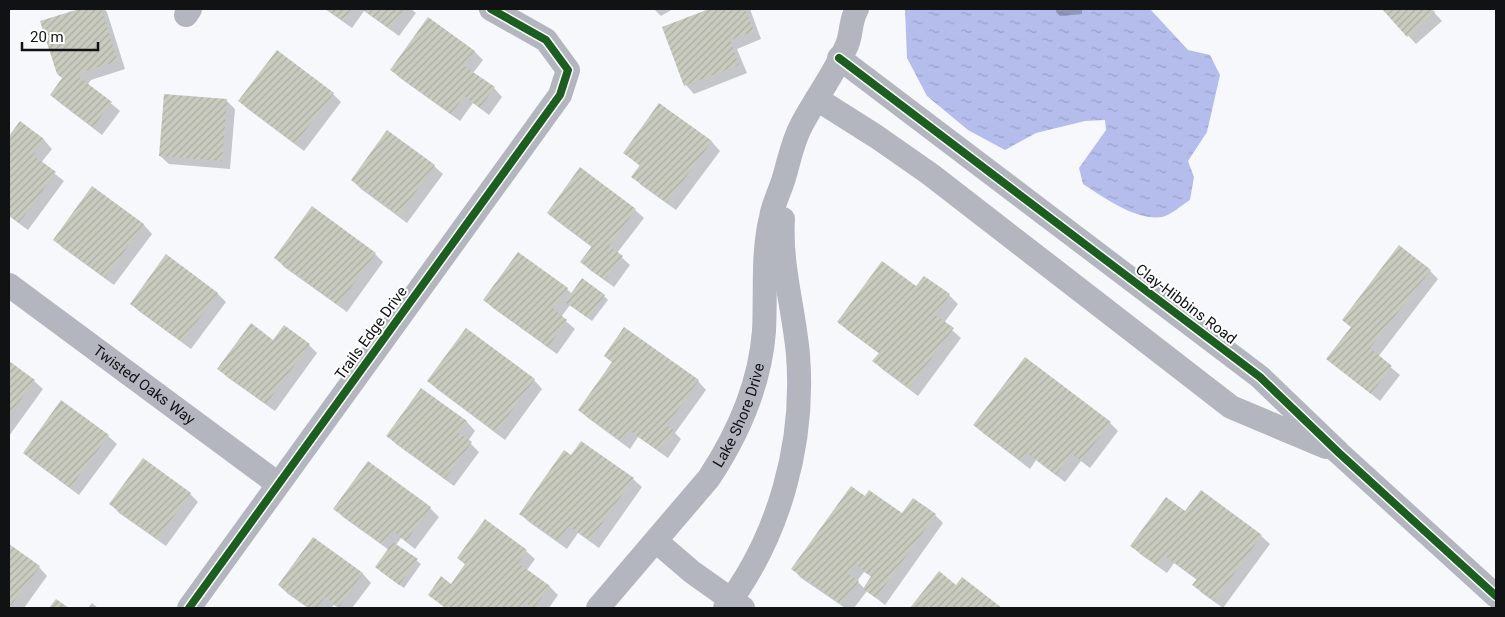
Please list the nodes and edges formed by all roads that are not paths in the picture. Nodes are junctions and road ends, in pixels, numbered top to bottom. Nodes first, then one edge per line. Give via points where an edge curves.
1 (491, 9) edge
2 (857, 9) edge
3 (839, 58) junction
4 (817, 99) junction
5 (783, 180) junction
6 (9, 285) edge
7 (1339, 453) junction
8 (278, 484) junction
9 (656, 541) junction
10 (1496, 596) edge
11 (733, 606) edge
12 (189, 608) edge
13 (598, 608) edge

1 - 8 street, Trails Edge Drive via 546,40 568,70 560,95
2 - 3 street via 852,17 848,44
3 - 4 street, Lake Shore Drive
3 - 7 street, Clay-Hibbins Road via 1260,377
4 - 5 street, Lake Shore Drive via 797,135
4 - 7 street, Clay-Hibbins Road via 930,174 1231,407
5 - 9 street, Lake Shore Drive via 770,218 764,332 746,409 728,449 709,478
5 - 11 street, Lake Shore Drive via 784,252 798,355 797,420 786,483 776,514
6 - 8 street, Twisted Oaks Way
7 - 10 street, Clay-Hibbins Road
8 - 12 street, Trails Edge Drive
9 - 11 street
9 - 13 street, Lake Shore Drive

